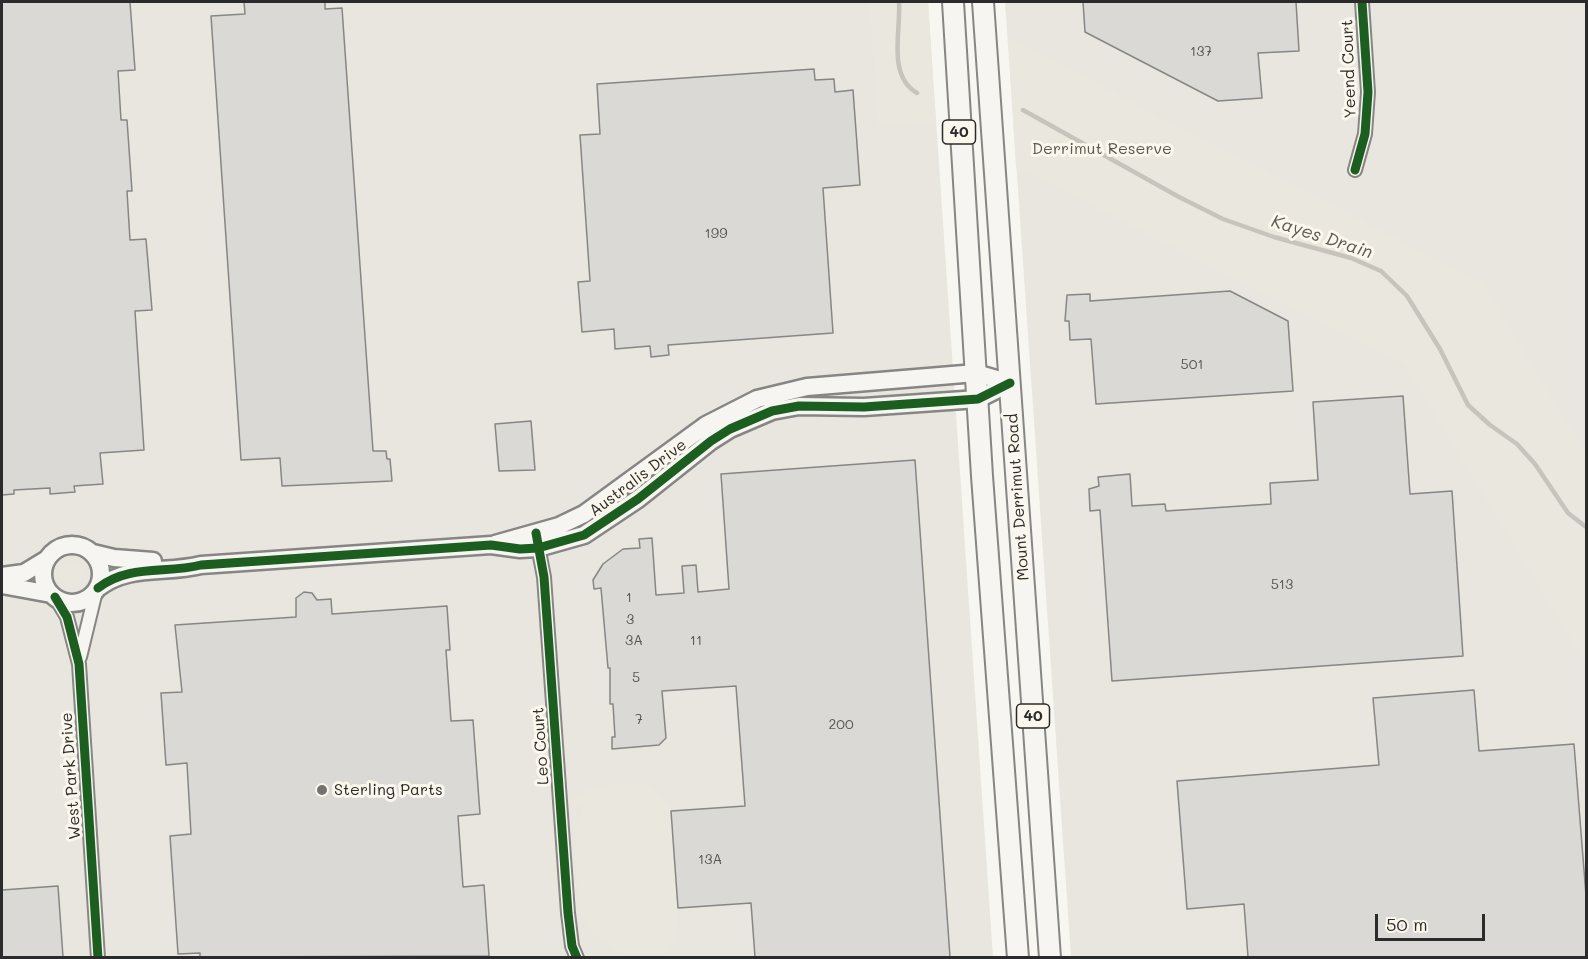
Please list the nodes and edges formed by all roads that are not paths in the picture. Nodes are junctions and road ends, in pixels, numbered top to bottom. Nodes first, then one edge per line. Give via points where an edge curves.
1 (953, 2) edge
2 (983, 2) edge
3 (1362, 2) edge
4 (1355, 170) dead end
5 (976, 373) junction
6 (1010, 383) junction
7 (978, 399) junction
8 (537, 540) junction
9 (93, 553) junction
10 (47, 559) junction
11 (201, 565) junction
12 (2, 576) edge
13 (2, 585) edge
14 (97, 590) junction
15 (53, 596) junction
16 (79, 664) junction
17 (98, 957) edge
18 (577, 957) edge
19 (1018, 957) edge
20 (1050, 957) edge

1 - 5 main road, Mount Derrimut Road / 40
2 - 6 main road, Mount Derrimut Road / 40
3 - 4 street, Yeend Court via 1368,92 1365,134
5 - 6 street
5 - 7 main road, Mount Derrimut Road / 40
5 - 8 street, Australis Drive via 807,387 757,399 706,425 584,514
6 - 7 street
6 - 20 main road, Mount Derrimut Road / 40
7 - 8 street, Australis Drive via 864,407 800,406 765,414 711,441 597,528 569,541
7 - 19 main road, Mount Derrimut Road / 40
8 - 11 street, Australis Drive
8 - 18 street, Leo Court via 544,588 568,914
9 - 10 street via 68,544
9 - 11 street, Australis Drive via 123,560
9 - 14 street via 101,573
10 - 12 street via 24,573
10 - 15 street via 43,578
11 - 14 street, Australis Drive via 116,576
13 - 15 street
14 - 15 street via 80,602
14 - 16 street, West Park Drive
15 - 16 street, West Park Drive via 68,617
16 - 17 street, West Park Drive

